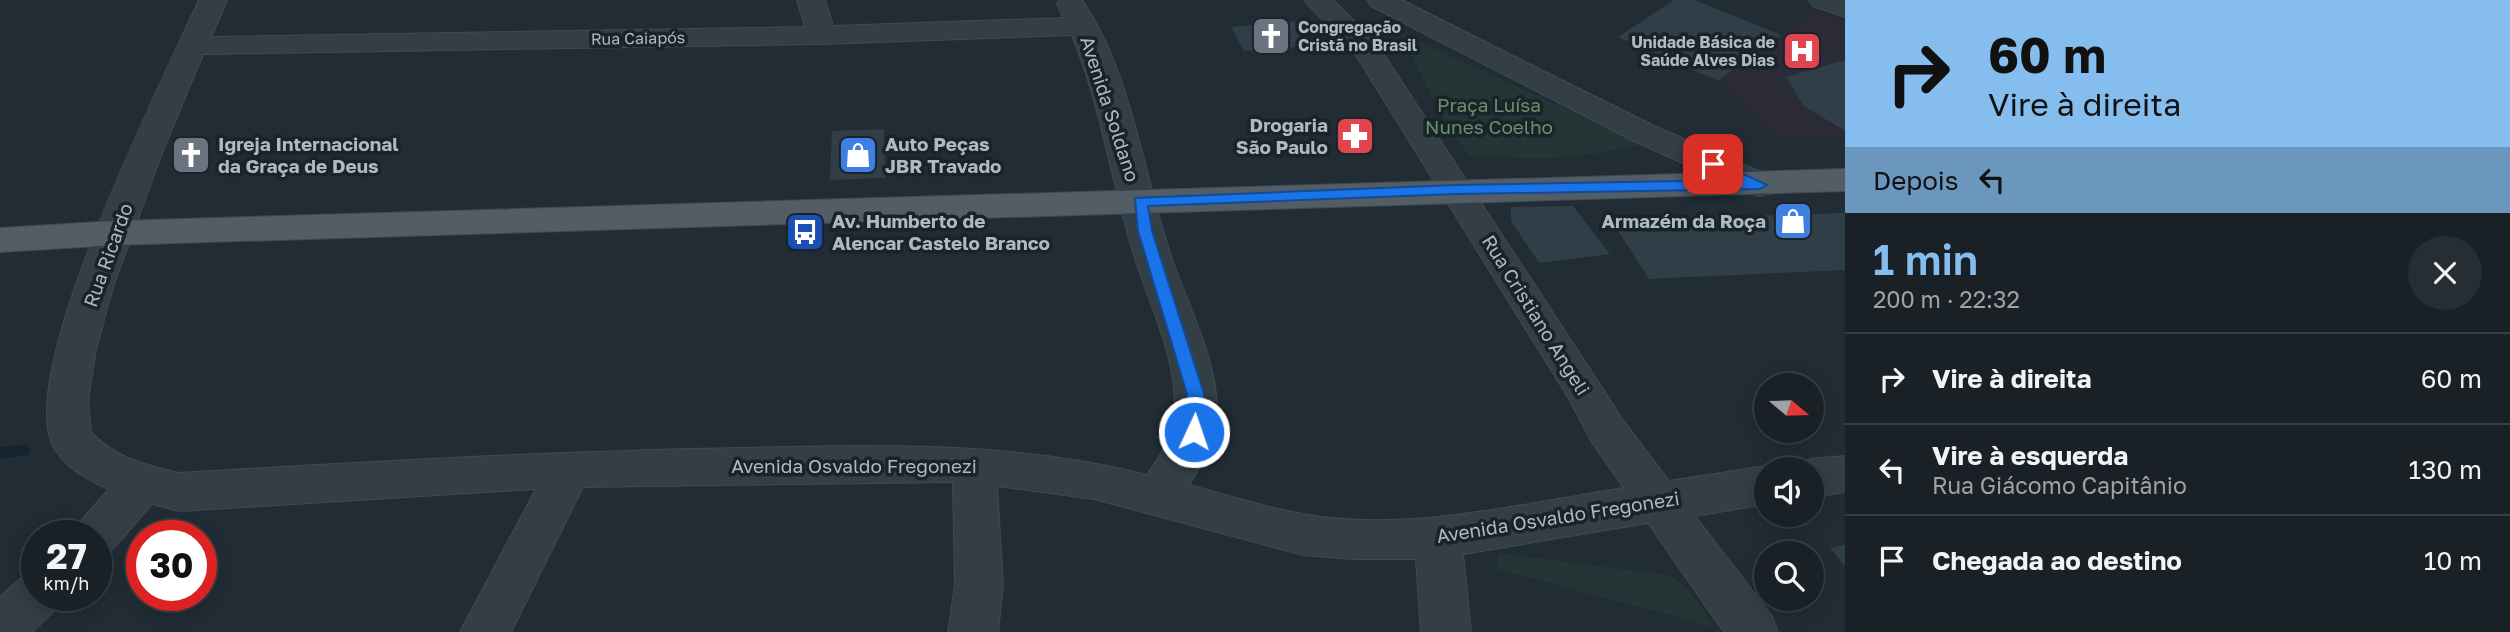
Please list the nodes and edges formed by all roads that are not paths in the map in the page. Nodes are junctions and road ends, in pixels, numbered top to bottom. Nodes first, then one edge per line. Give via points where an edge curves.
1 (213, 0) edge
2 (811, 0) edge
3 (1381, 0) edge
4 (1823, 0) edge
5 (1845, 9) edge
6 (1328, 10) edge
7 (1076, 13) edge
8 (1426, 23) junction
9 (822, 35) junction
10 (193, 46) junction
11 (1845, 180) edge
12 (1760, 185) junction
13 (1456, 190) junction
14 (1140, 202) junction
15 (114, 233) junction
16 (0, 240) edge
17 (974, 465) junction
18 (570, 469) junction
19 (1845, 474) edge
20 (1824, 476) edge
21 (141, 485) junction
22 (1754, 487) edge
23 (1158, 496) junction
24 (1658, 500) junction
25 (110, 520) edge
26 (1438, 538) junction
27 (21, 611) edge
28 (0, 631) edge
29 (485, 632) edge
30 (973, 632) edge
31 (1446, 632) edge
32 (1753, 632) edge

1 - 10 street, Rua Ricardo
2 - 9 street
3 - 8 street
4 - 5 street
6 - 8 street
6 - 13 street, Rua Cristiano Angeli via 1367,50
7 - 9 street, Rua Caiapós
7 - 14 street, Avenida Soldano
8 - 12 street via 1643,133
9 - 10 street, Rua Caiapós
10 - 15 street, Rua Ricardo
11 - 12 main road
12 - 13 main road
13 - 14 main road
13 - 24 street, Rua Cristiano Angeli via 1608,432
14 - 15 main road
14 - 23 street, Avenida Soldano via 1196,394 1194,432
15 - 16 main road
15 - 21 street, Rua Ricardo via 82,325 66,408 70,436 88,456
17 - 18 street, Avenida Osvaldo Fregonezi
17 - 23 street, Avenida Osvaldo Fregonezi via 1094,480
17 - 30 street via 979,585
18 - 21 street, Avenida Osvaldo Fregonezi via 180,492
18 - 29 street
19 - 20 street
21 - 25 street
22 - 24 street, Avenida Osvaldo Fregonezi
23 - 26 street, Avenida Osvaldo Fregonezi via 1303,535
24 - 26 street, Avenida Osvaldo Fregonezi
24 - 32 street, Rua Cristiano Angeli
26 - 31 street
27 - 28 street

